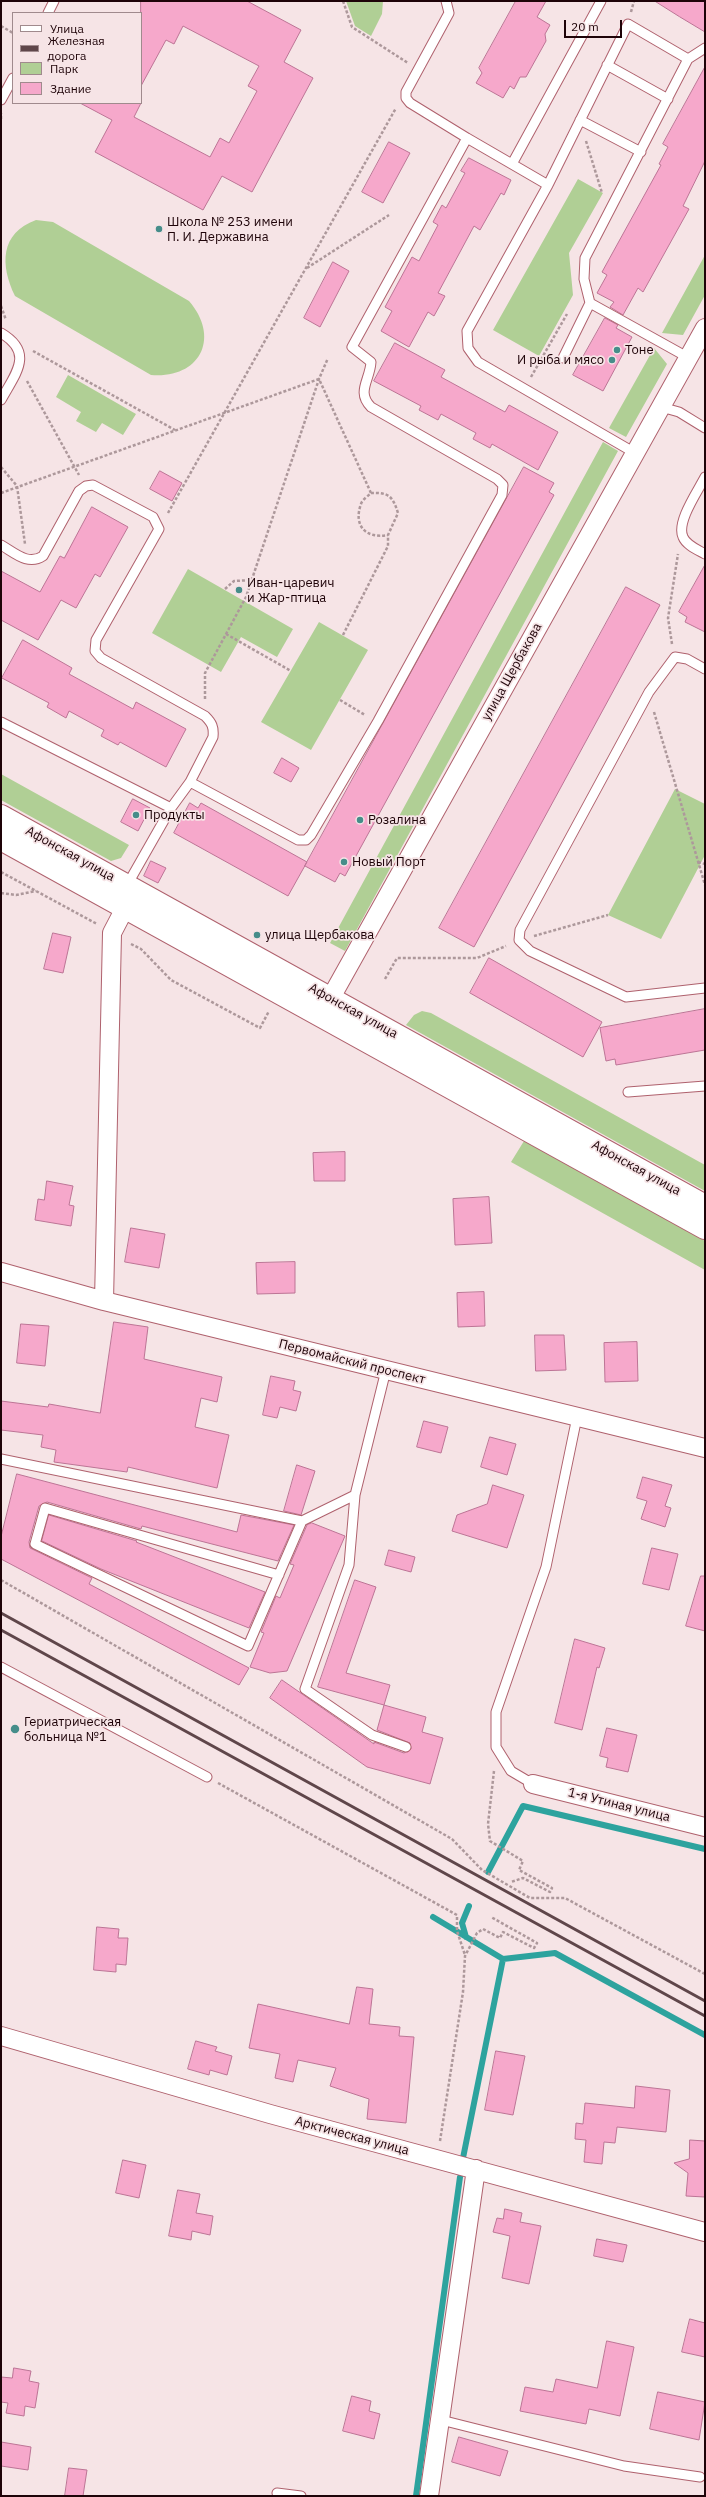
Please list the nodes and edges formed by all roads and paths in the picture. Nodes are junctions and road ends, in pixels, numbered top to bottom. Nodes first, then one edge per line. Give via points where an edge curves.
1 (54, 1) edge
2 (343, 1) edge
3 (446, 1) edge
4 (602, 1) edge
5 (48, 12) edge
6 (1, 26) edge
7 (12, 32) edge
8 (705, 48) edge
9 (688, 59) junction
10 (607, 65) junction
11 (418, 69) junction
12 (12, 80) edge
13 (406, 98) junction
14 (668, 99) junction
15 (1, 100) edge
16 (580, 120) junction
17 (467, 138) junction
18 (641, 152) junction
19 (512, 164) junction
20 (548, 185) junction
21 (388, 215) dead end
22 (609, 215) junction
23 (305, 269) junction
24 (590, 303) junction
25 (705, 328) edge
26 (1, 333) edge
27 (14, 341) junction
28 (328, 358) dead end
29 (563, 358) dead end
30 (689, 358) junction
31 (19, 367) junction
32 (319, 379) junction
33 (524, 390) junction
34 (1, 400) edge
35 (661, 407) junction
36 (224, 413) junction
37 (705, 428) edge
38 (176, 430) junction
39 (635, 453) junction
40 (75, 466) junction
41 (1, 467) edge
42 (705, 477) edge
43 (17, 486) junction
44 (86, 486) junction
45 (1, 493) edge
46 (371, 493) junction
47 (682, 528) junction
48 (158, 529) junction
49 (388, 535) junction
50 (1, 545) edge
51 (705, 554) edge
52 (27, 561) junction
53 (252, 580) junction
54 (225, 589) dead end
55 (226, 634) junction
56 (343, 636) dead end
57 (675, 657) junction
58 (705, 669) edge
59 (291, 672) dead end
60 (649, 692) junction
61 (340, 700) dead end
62 (205, 716) junction
63 (378, 721) junction
64 (1, 722) edge
65 (190, 782) junction
66 (171, 808) junction
67 (1, 817) edge
68 (1, 839) edge
69 (698, 862) junction
70 (705, 864) edge
71 (1, 872) edge
72 (126, 885) junction
73 (705, 885) edge
74 (36, 891) junction
75 (1, 893) edge
76 (124, 908) junction
77 (608, 914) dead end
78 (112, 933) junction
79 (519, 940) junction
80 (386, 979) dead end
81 (705, 988) edge
82 (272, 1007) dead end
83 (326, 1007) junction
84 (705, 1086) edge
85 (628, 1092) dead end
86 (705, 1206) edge
87 (705, 1228) edge
88 (1, 1272) edge
89 (104, 1301) junction
90 (386, 1370) junction
91 (577, 1417) junction
92 (705, 1448) edge
93 (1, 1459) edge
94 (355, 1495) junction
95 (302, 1521) junction
96 (279, 1575) junction
97 (1, 1580) edge
98 (1, 1667) edge
99 (406, 1747) dead end
100 (496, 1747) junction
101 (207, 1777) joint
102 (533, 1784) joint
103 (705, 1827) edge
104 (511, 1882) dead end
105 (492, 1917) dead end
106 (465, 1956) junction
107 (705, 1974) edge
108 (1, 2036) edge
109 (437, 2159) junction
110 (476, 2170) junction
111 (705, 2232) edge
112 (440, 2420) junction
113 (700, 2477) dead end
114 (277, 2493) dead end
115 (301, 2496) edge
116 (429, 2496) edge

1 - 5 lane
2 - 11 path via 352,27
3 - 11 lane via 449,13
4 - 19 lane
6 - 7 path
8 - 9 lane
9 - 10 lane via 628,24
9 - 14 lane
10 - 14 lane
10 - 16 lane
11 - 13 lane via 406,92
12 - 15 lane
13 - 17 lane
13 - 23 path via 395,109
14 - 18 lane
16 - 18 lane
16 - 20 lane
16 - 22 path
17 - 19 lane
17 - 63 lane via 352,347 371,362 364,392 365,401 497,479 503,485 502,495
18 - 22 lane
19 - 20 lane
20 - 33 lane via 467,331 468,348 478,362
21 - 23 path
22 - 24 lane via 585,258 584,279
23 - 36 path
24 - 29 lane
24 - 30 lane
24 - 33 path via 574,301
25 - 30 street, улица Щербакова
26 - 27 lane
27 - 31 lane via 20,354
27 - 38 path
28 - 32 path
30 - 35 street, улица Щербакова
31 - 34 lane
31 - 40 path
32 - 36 path
32 - 46 path
32 - 53 path
33 - 39 lane
35 - 37 lane via 679,412
35 - 39 street, улица Щербакова
36 - 38 path
36 - 48 path
38 - 40 path
39 - 83 street, улица Щербакова
40 - 43 path
40 - 44 path
41 - 43 path
42 - 47 lane via 681,522
43 - 45 path
43 - 52 path
44 - 48 lane via 93,485 153,517
44 - 52 lane via 79,491 43,556 36,561
46 - 49 path via 382,493 393,500 398,513
46 - 49 path via 361,503 358,520 365,532 376,538
47 - 51 lane via 682,536 686,542
47 - 57 path via 668,618
48 - 62 lane via 96,640 95,651 101,658
49 - 56 path via 388,546
50 - 52 lane
53 - 54 path via 234,581
53 - 55 path
55 - 59 path
55 - 62 path via 205,673
57 - 58 lane via 687,659
57 - 60 lane
60 - 69 path
60 - 79 lane via 520,930
61 - 63 path
62 - 65 lane via 214,729 213,737
63 - 65 lane via 306,840 298,840
64 - 66 lane
65 - 66 lane
66 - 72 lane
67 - 72 street, Афонская улица
68 - 76 street, Афонская улица
69 - 70 path
69 - 73 path
71 - 74 path
72 - 76 lane
72 - 83 street, Афонская улица
74 - 75 path via 16,895
74 - 78 path
76 - 78 street
76 - 83 street, Афонская улица
77 - 79 path
78 - 82 path via 141,950 171,980 260,1028
78 - 89 street via 116,966
79 - 80 path via 477,958 397,958
79 - 81 lane via 530,951 626,997
83 - 86 street, Афонская улица
83 - 87 street, Афонская улица
84 - 85 lane
88 - 89 street, Первомайский проспект
89 - 90 street, Первомайский проспект
90 - 91 street, Первомайский проспект
90 - 94 lane
91 - 92 street, Первомайский проспект
91 - 100 lane via 546,1567 496,1712
93 - 95 lane
94 - 95 lane
94 - 99 lane via 349,1565 305,1689 372,1735
95 - 96 lane
96 - 96 lane via 248,1646 35,1544 46,1508
97 - 107 path via 452,1839 482,1870 508,1887 530,1898 565,1898
98 - 101 lane
100 - 102 lane via 511,1772
100 - 104 path via 488,1824 490,1841 523,1861 519,1870 552,1888 550,1892 523,1878
101 - 106 path via 457,1915 457,1931
102 - 103 street, 1-я Утиная улица
105 - 106 path via 537,1943 534,1948 503,1932 500,1938 483,1929 477,1934
106 - 109 path via 463,1992
108 - 109 street, Арктическая улица via 270,2114
109 - 110 street, Арктическая улица
110 - 111 street, Арктическая улица
110 - 112 street
112 - 113 lane via 624,2466
112 - 116 street
114 - 115 lane

